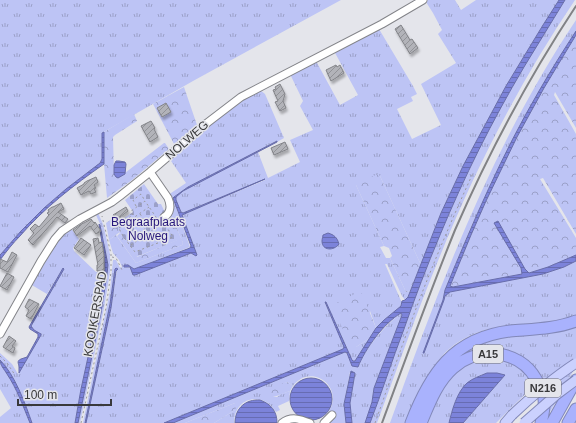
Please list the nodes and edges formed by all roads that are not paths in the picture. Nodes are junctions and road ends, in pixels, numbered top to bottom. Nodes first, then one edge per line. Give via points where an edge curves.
1 (423, 0) edge
2 (150, 172) junction
3 (164, 220) road end
4 (576, 321) edge
5 (0, 334) edge
6 (576, 363) edge
7 (576, 380) edge
8 (576, 409) edge
9 (332, 415) dead end
10 (282, 423) edge
11 (310, 423) edge
12 (324, 423) edge
13 (411, 423) edge
14 (421, 423) edge
15 (505, 423) edge
16 (524, 423) edge
17 (541, 423) edge
18 (552, 423) edge
19 (568, 423) edge

1 - 2 street, NOLWEG via 241,97
2 - 3 street via 170,201 169,211
2 - 5 street, NOLWEG via 116,199 62,231 40,261
4 - 13 highway, A15 via 552,327 497,333 479,338 461,348 446,360 434,375
6 - 15 main road, N216, bridge via 539,391
7 - 16 main road, N216, bridge
7 - 18 highway
8 - 19 highway
9 - 12 street
10 - 11 street via 293,418
14 - 17 highway, A15 via 440,383 453,368 469,358 485,354 512,357 530,370 544,398

